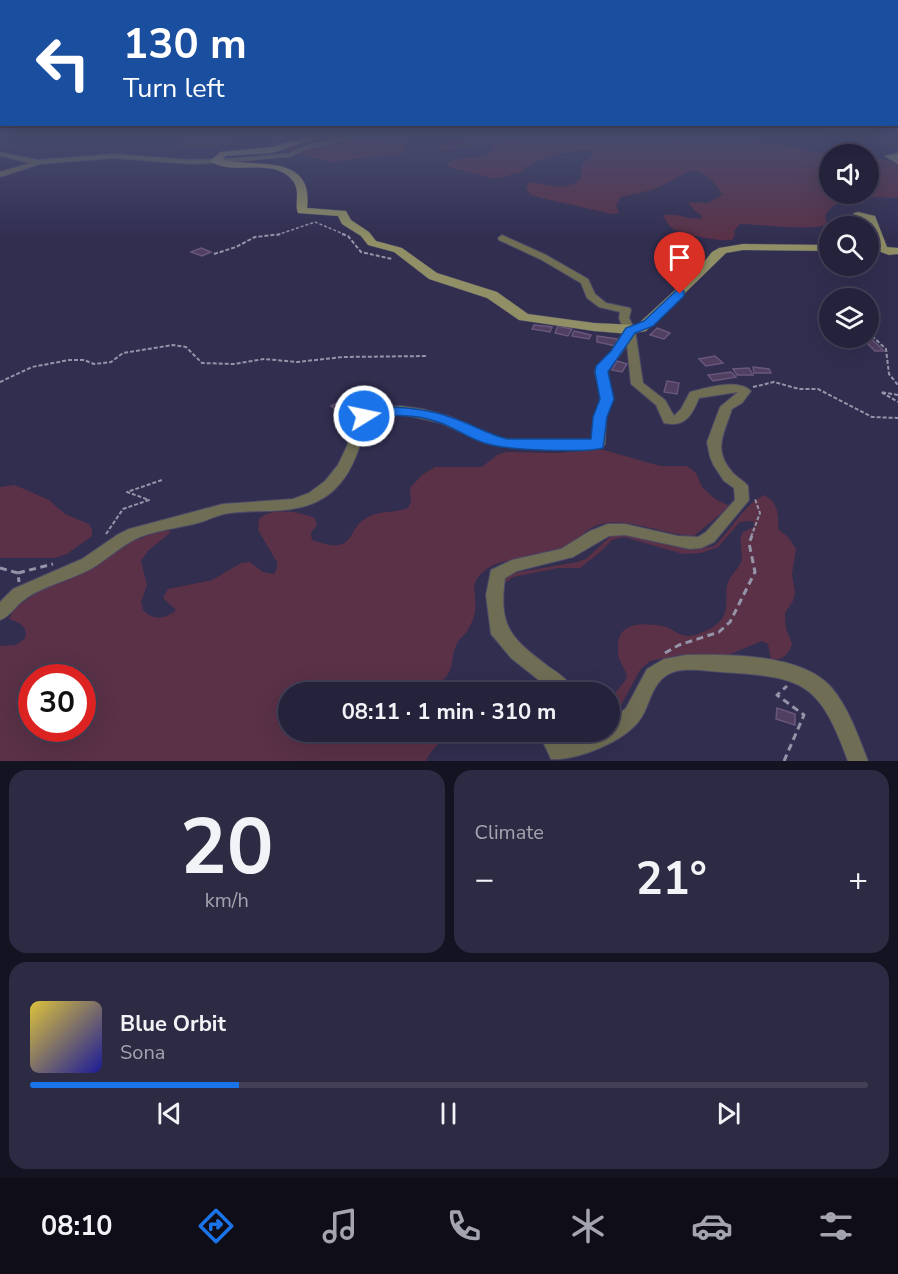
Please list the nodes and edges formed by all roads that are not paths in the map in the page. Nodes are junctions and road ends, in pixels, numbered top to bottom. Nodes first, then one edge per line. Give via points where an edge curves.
1 (283, 171) edge
2 (502, 238) dead end
3 (879, 241) edge
4 (819, 248) edge
5 (898, 250) edge
6 (630, 330) junction
7 (0, 613) edge
8 (556, 682) edge
9 (620, 724) edge
10 (555, 742) edge
11 (594, 742) edge
12 (858, 761) edge

1 - 6 main road via 297,178 304,194 302,211 344,216 372,243 398,250 433,276 492,295 524,316
2 - 6 street via 585,281 591,296 603,305 626,310 624,318
3 - 5 main road via 882,249
4 - 6 main road via 723,250 648,324
6 - 7 street via 601,372 607,399 600,417 598,444 507,444 422,413 371,412 360,420 344,467 314,497 294,504 223,509 134,533 88,563 20,594
6 - 8 street via 637,384 661,403 669,420 682,418 694,395 737,388 745,391 726,407 713,444 714,455 729,479 741,486 743,494 740,504 706,540 686,543 634,530 608,529 567,553 506,569 497,575 494,595 500,634 517,653
9 - 12 street via 629,718 650,679 669,666 766,667 796,673 818,686 845,724
10 - 11 street via 558,752 567,753 583,750

